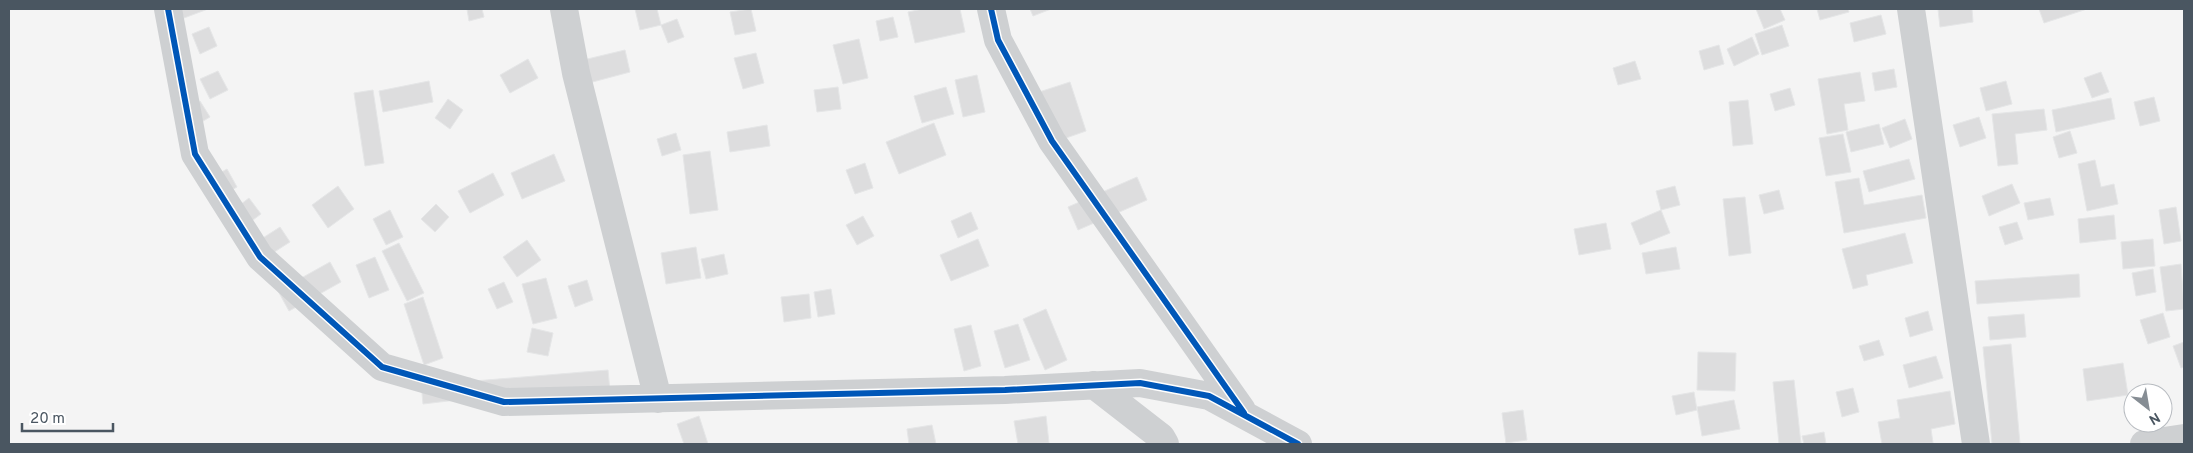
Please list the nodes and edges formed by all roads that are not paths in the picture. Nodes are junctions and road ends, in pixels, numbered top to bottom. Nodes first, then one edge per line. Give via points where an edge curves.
1 (168, 9) edge
2 (564, 9) edge
3 (990, 9) edge
4 (1911, 9) edge
5 (1094, 385) junction
6 (658, 398) junction
7 (1246, 416) junction
8 (2184, 438) edge
9 (1166, 444) edge
10 (1298, 444) edge
11 (1976, 444) edge
12 (2144, 444) edge

1 - 6 street via 195,154 260,256 382,367 504,402
2 - 6 street via 576,73
3 - 7 street via 998,40 1052,141
4 - 11 street
5 - 6 street
5 - 7 street via 1140,383 1209,396
5 - 9 street via 1161,436
7 - 10 street
8 - 12 street

